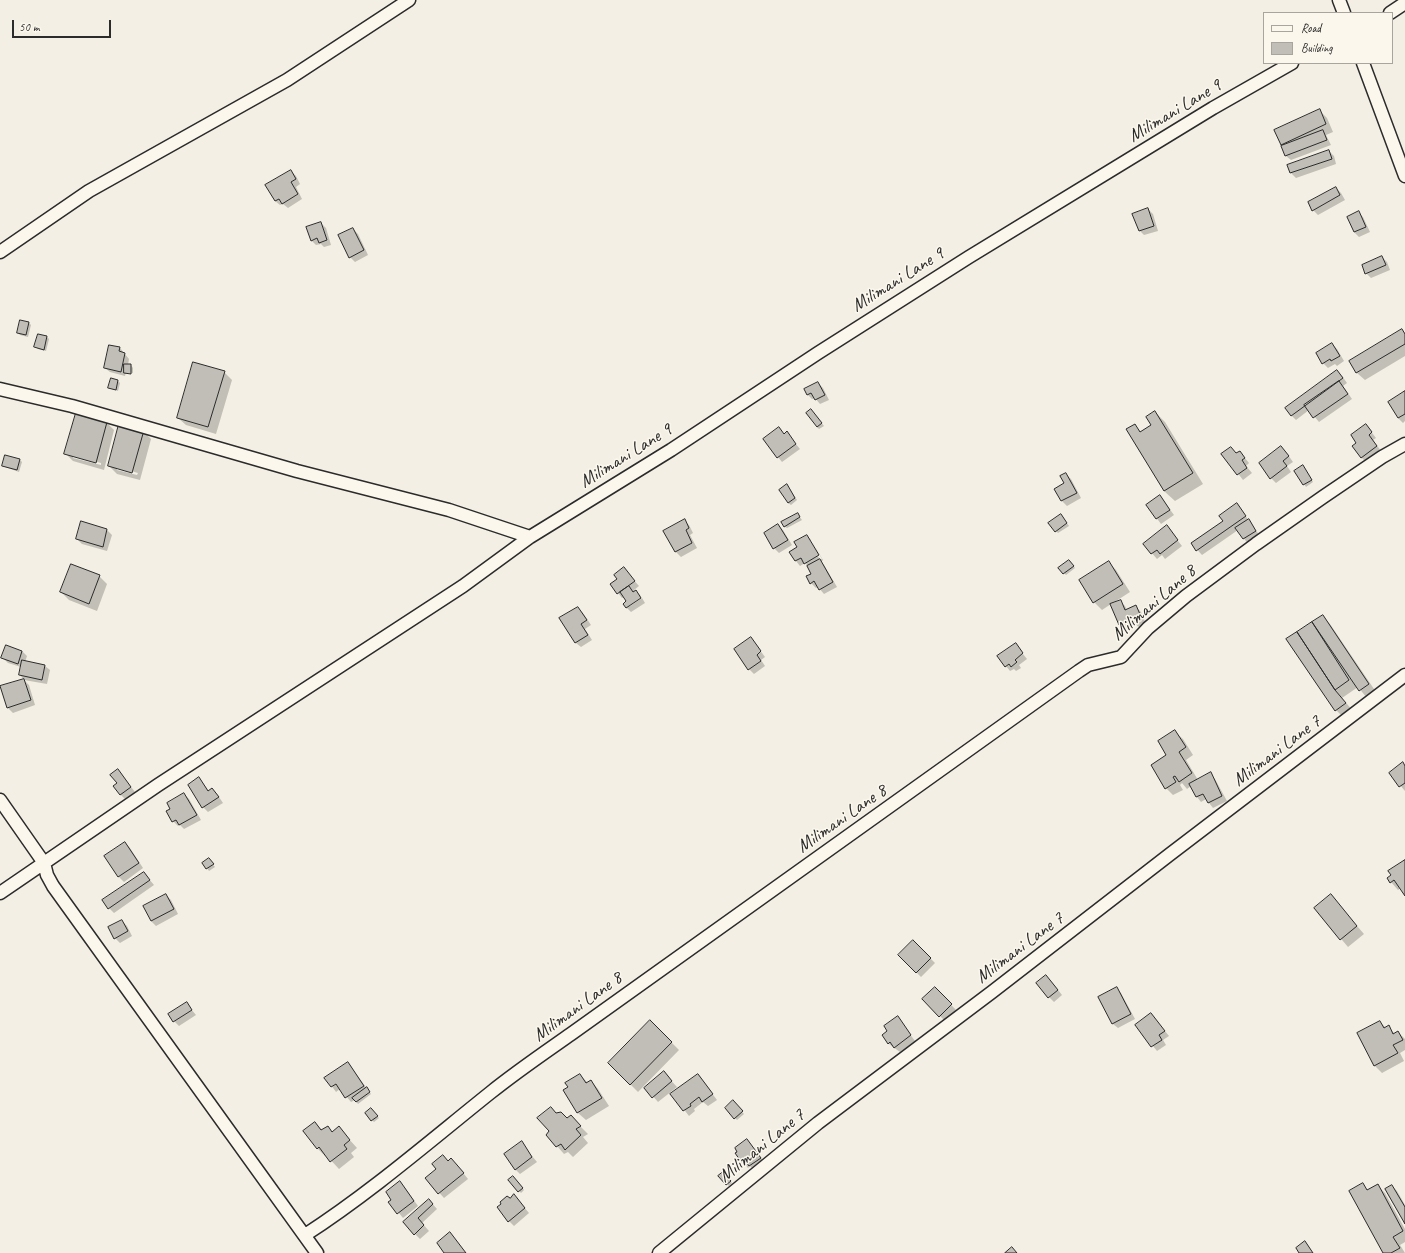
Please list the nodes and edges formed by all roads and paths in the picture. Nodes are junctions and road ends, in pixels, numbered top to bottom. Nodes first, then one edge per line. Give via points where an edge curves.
1 (410, 0) edge
2 (1339, 0) edge
3 (1405, 3) edge
4 (1344, 12) edge
5 (1392, 12) edge
6 (1290, 64) edge
7 (1363, 64) edge
8 (1405, 176) edge
9 (0, 252) edge
10 (0, 389) edge
11 (1405, 444) edge
12 (530, 537) junction
13 (1405, 675) edge
14 (0, 800) edge
15 (44, 863) junction
16 (0, 893) edge
17 (305, 1235) junction
18 (317, 1253) edge
19 (659, 1253) edge

1 - 9 street via 288,80 88,191
2 - 4 street
3 - 5 street
6 - 12 street, Milimani Lane 9 via 1213,108 969,257 671,450
7 - 8 street
10 - 12 street via 72,406 297,471 449,510
11 - 17 street, Milimani Lane 8 via 1323,497 1193,591 1148,628 1121,656 1088,666 1079,672 584,1024 492,1091 419,1151
12 - 15 street, Milimani Lane 9 via 463,586 158,785
13 - 19 street, Milimani Lane 7 via 818,1123
14 - 15 street
15 - 16 street, Milimani Lane 9
15 - 17 street via 53,886
17 - 18 street

